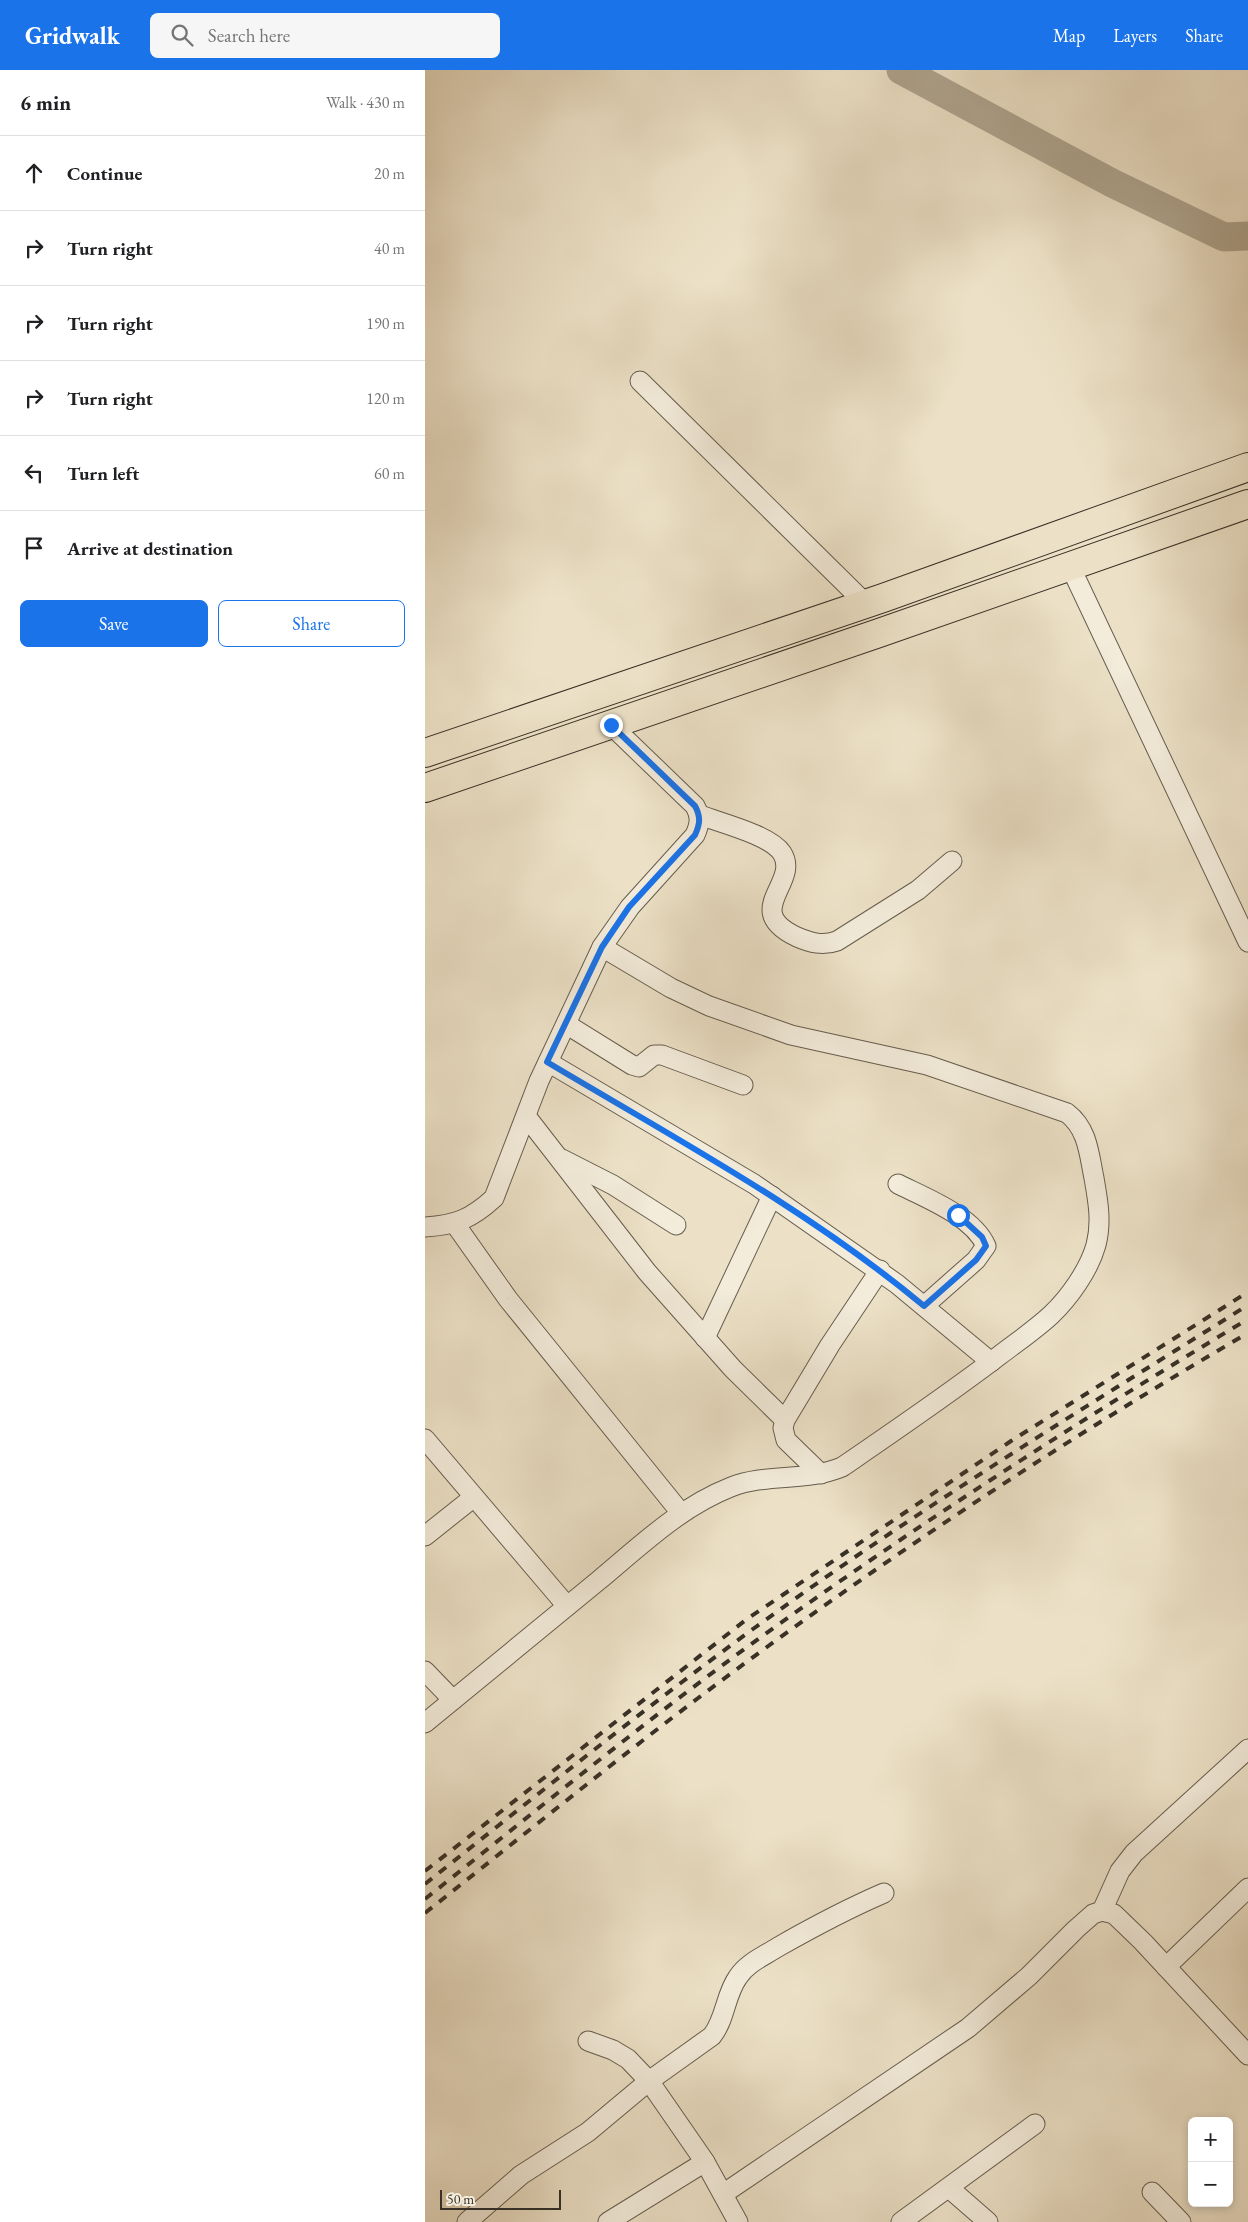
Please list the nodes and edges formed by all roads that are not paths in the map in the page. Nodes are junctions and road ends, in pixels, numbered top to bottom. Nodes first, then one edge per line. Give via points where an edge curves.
1 (640, 381) dead end
2 (1248, 467) edge
3 (1248, 504) edge
4 (1070, 566) junction
5 (866, 604) junction
6 (611, 725) junction
7 (425, 753) edge
8 (425, 788) edge
9 (700, 815) junction
10 (952, 860) dead end
11 (1248, 942) edge
12 (602, 947) junction
13 (565, 1024) junction
14 (547, 1062) junction
15 (743, 1085) dead end
16 (526, 1116) junction
17 (557, 1156) junction
18 (898, 1184) dead end
19 (772, 1196) junction
20 (455, 1224) junction
21 (676, 1224) dead end
22 (425, 1227) edge
23 (880, 1270) junction
24 (924, 1306) junction
25 (705, 1338) junction
26 (991, 1362) junction
27 (785, 1420) junction
28 (425, 1439) edge
29 (821, 1474) junction
30 (474, 1497) junction
31 (681, 1513) junction
32 (425, 1536) edge
33 (567, 1606) junction
34 (425, 1670) edge
35 (453, 1700) junction
36 (425, 1723) edge
37 (1248, 1749) edge
38 (1248, 1888) edge
39 (885, 1893) dead end
40 (1102, 1911) junction
41 (1166, 1968) junction
42 (588, 2041) dead end
43 (1248, 2055) edge
44 (649, 2081) junction
45 (1035, 2124) dead end
46 (705, 2162) junction
47 (949, 2188) junction
48 (1152, 2192) dead end
49 (723, 2194) junction
50 (729, 2219) edge
51 (467, 2222) edge
52 (608, 2222) edge
53 (901, 2222) edge
54 (988, 2222) edge
55 (1181, 2222) edge

1 - 5 street
2 - 5 highway
3 - 4 highway
4 - 6 highway
4 - 11 street
5 - 7 highway
6 - 8 highway
6 - 9 street via 695,806
9 - 10 street via 766,840 781,852 787,861 771,906 772,915 777,924 812,942 826,944 837,941 918,890
9 - 12 street via 695,835 629,907
12 - 13 street
12 - 26 street via 671,988 709,1006 791,1035 927,1065 1053,1107 1075,1120 1089,1149 1099,1206 1100,1229 1095,1247 1066,1299 1051,1315
13 - 14 street
13 - 15 street via 632,1066 639,1066 654,1055 662,1055
14 - 16 street
14 - 19 street
16 - 17 street
16 - 20 street via 494,1198
17 - 21 street via 613,1185
17 - 25 street via 647,1272
18 - 24 street via 958,1215 982,1237 986,1246 976,1260
19 - 23 street
19 - 25 street
20 - 22 street
20 - 31 street via 508,1299
23 - 24 street
23 - 27 street
24 - 26 street
25 - 27 street
26 - 29 street via 843,1467
27 - 29 street via 786,1440
28 - 30 street
29 - 31 street via 732,1486
30 - 32 street
30 - 33 street
31 - 33 street
33 - 35 street
34 - 35 street
35 - 36 street
37 - 40 street via 1134,1853 1120,1871
38 - 41 street
39 - 44 street via 818,1924 744,1969 732,1987 719,2027 712,2036
40 - 41 street via 1114,1914
40 - 49 street via 1093,1914 1029,1976 968,2028
41 - 43 street
42 - 44 street via 613,2050
44 - 46 street
44 - 51 street via 588,2132 521,2176
45 - 47 street
46 - 49 street
46 - 52 street
47 - 53 street
47 - 54 street
48 - 55 street
49 - 50 street

